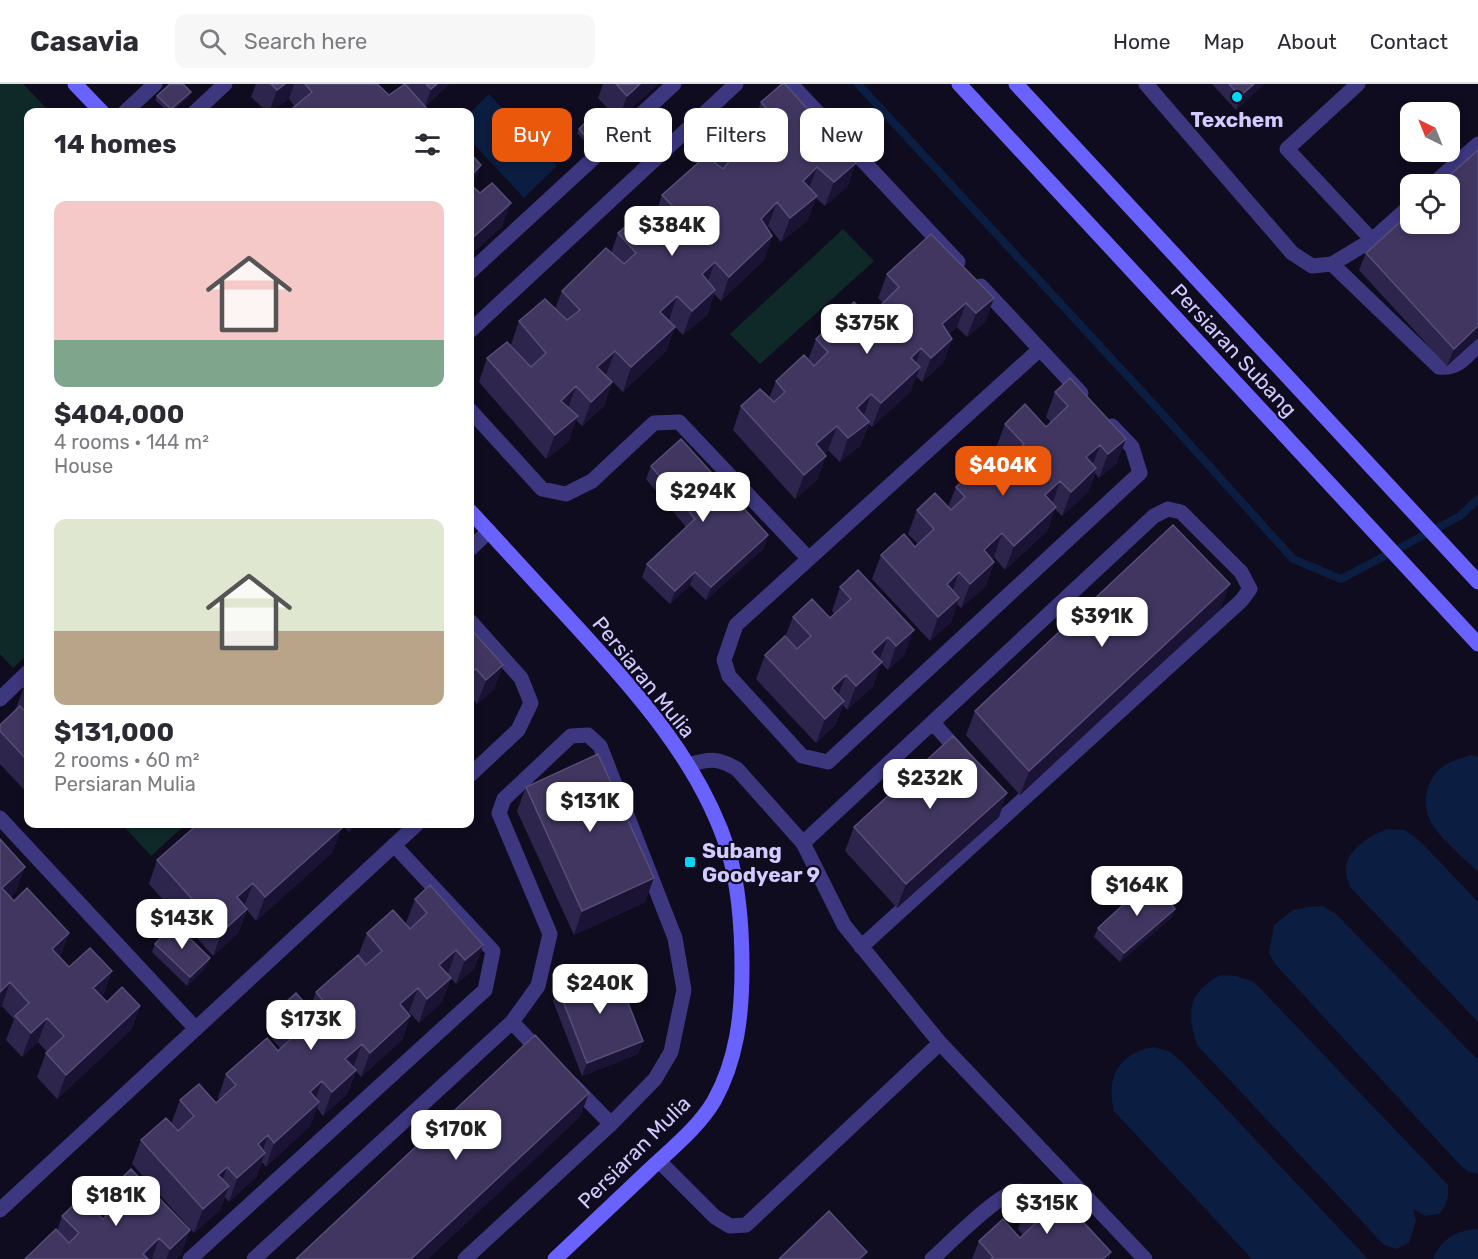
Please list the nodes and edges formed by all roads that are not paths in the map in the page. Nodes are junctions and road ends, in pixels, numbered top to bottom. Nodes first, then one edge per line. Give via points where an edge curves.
1 (75, 84) edge
2 (155, 84) edge
3 (225, 84) edge
4 (674, 84) edge
5 (736, 84) edge
6 (791, 84) edge
7 (959, 84) edge
8 (1016, 84) edge
9 (1146, 84) edge
10 (1358, 84) edge
11 (98, 108) edge
12 (129, 108) edge
13 (199, 108) edge
14 (1478, 144) edge
15 (1444, 174) edge
16 (1400, 215) edge
17 (1372, 240) junction
18 (1332, 264) junction
19 (474, 268) edge
20 (474, 327) edge
21 (1478, 345) edge
22 (1040, 349) junction
23 (474, 414) edge
24 (474, 515) edge
25 (489, 531) junction
26 (474, 545) edge
27 (809, 559) junction
28 (1477, 581) edge
29 (474, 625) edge
30 (1478, 644) edge
31 (24, 676) edge
32 (0, 699) edge
33 (933, 723) junction
34 (688, 765) junction
35 (972, 766) edge
36 (474, 771) edge
37 (0, 818) edge
38 (413, 828) edge
39 (803, 843) junction
40 (394, 845) junction
41 (861, 947) junction
42 (512, 1022) junction
43 (196, 1029) junction
44 (940, 1042) junction
45 (611, 1124) junction
46 (659, 1161) junction
47 (0, 1210) edge
48 (1057, 1218) edge
49 (190, 1259) edge
50 (254, 1259) edge
51 (465, 1259) edge
52 (555, 1259) edge
53 (932, 1259) edge
54 (1145, 1259) edge

1 - 11 street
2 - 12 street
3 - 13 street
4 - 19 street
5 - 20 street
6 - 22 street
7 - 30 street, Persiaran Subang
8 - 28 street, Persiaran Subang
9 - 18 street via 1292,254 1312,266
10 - 17 street via 1287,149
14 - 15 street
16 - 17 street
17 - 18 street
18 - 21 street via 1439,367 1450,368 1461,362
22 - 27 street
22 - 27 street via 1132,447 1140,473 828,762 802,756 729,676 724,660 736,626
23 - 27 street via 542,489 567,494 592,481 654,423 679,422
24 - 25 street, Persiaran Mulia
25 - 26 street
25 - 34 street, Persiaran Mulia via 630,686
29 - 36 street via 522,678 531,703 518,730
31 - 32 street
33 - 35 street
33 - 39 street
33 - 41 street via 1154,516 1168,509 1181,512 1241,572 1250,590 1008,806
34 - 39 street via 708,759 737,768
34 - 46 street, Persiaran Mulia via 728,851 742,945 740,1016 732,1060 713,1101
37 - 43 street
38 - 40 street
39 - 41 street via 844,925
40 - 43 street
40 - 49 street via 493,951 485,990
41 - 44 street
42 - 45 street
42 - 45 street via 538,986 550,934 499,813 504,799 571,736 588,735 600,746 675,938 684,990 671,1052 655,1079
42 - 50 street
43 - 47 street
44 - 46 street via 746,1225 730,1226 715,1217
44 - 54 street
45 - 51 street
46 - 52 street, Persiaran Mulia
48 - 53 street via 1031,1194 1012,1191

